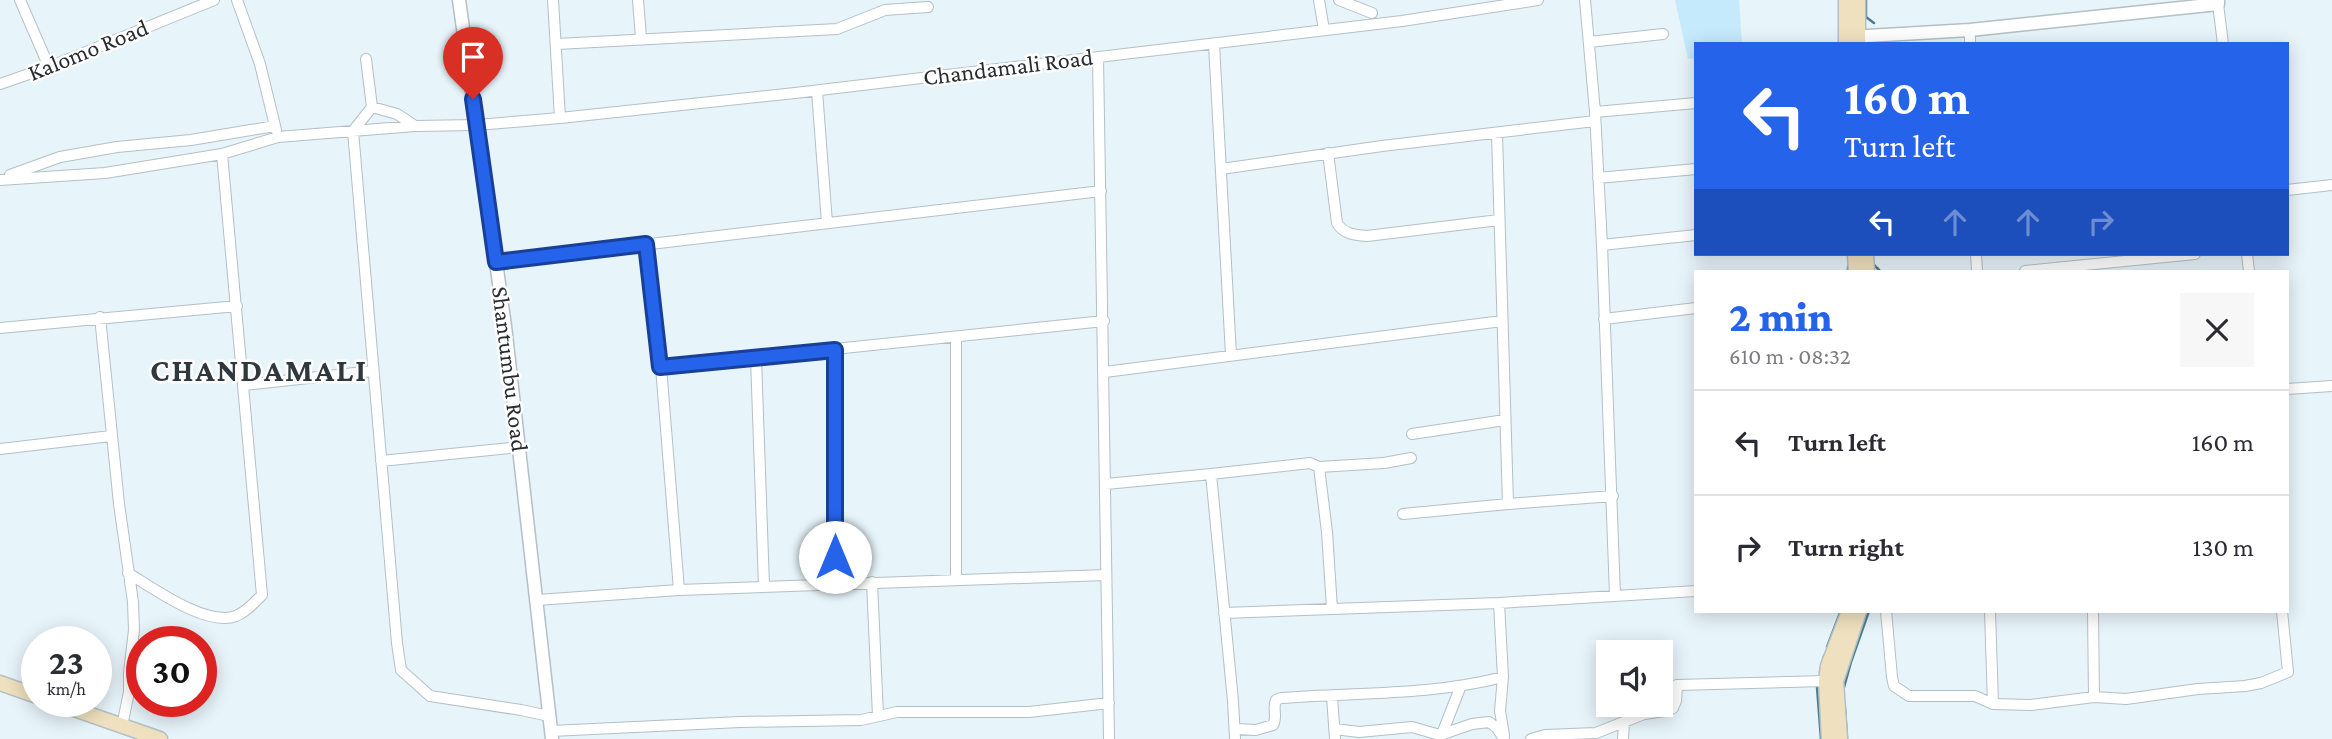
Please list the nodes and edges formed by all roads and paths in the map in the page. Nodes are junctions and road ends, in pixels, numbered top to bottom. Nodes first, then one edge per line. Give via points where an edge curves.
1 (20, 0) edge
2 (214, 0) edge
3 (237, 0) edge
4 (459, 0) edge
5 (553, 0) edge
6 (638, 0) edge
7 (1319, 0) edge
8 (1339, 0) edge
9 (1538, 0) edge
10 (1585, 0) edge
11 (1846, 0) edge
12 (1858, 0) edge
13 (2218, 2) edge
14 (928, 7) dead end
15 (1372, 13) dead end
16 (1324, 30) junction
17 (1970, 30) junction
18 (1663, 34) dead end
19 (641, 38) junction
20 (1852, 40) edge
21 (1589, 41) junction
22 (1970, 42) edge
23 (2223, 42) edge
24 (556, 44) junction
25 (1214, 44) junction
26 (1098, 57) junction
27 (366, 59) dead end
28 (49, 67) junction
29 (0, 84) edge
30 (817, 91) junction
31 (1694, 103) edge
32 (372, 107) junction
33 (1595, 116) junction
34 (560, 118) junction
35 (415, 125) junction
36 (477, 125) junction
37 (275, 126) junction
38 (353, 131) junction
39 (1497, 133) junction
40 (278, 137) junction
41 (1328, 153) junction
42 (222, 154) junction
43 (1221, 169) junction
44 (1694, 169) edge
45 (1598, 178) junction
46 (0, 179) edge
47 (2332, 184) edge
48 (2289, 190) edge
49 (1101, 191) junction
50 (1499, 219) junction
51 (827, 223) junction
52 (1694, 235) edge
53 (646, 244) junction
54 (1602, 245) junction
55 (2074, 256) edge
56 (2176, 256) edge
57 (496, 262) junction
58 (2074, 267) junction
59 (2037, 270) edge
60 (237, 306) junction
61 (1694, 308) edge
62 (100, 317) junction
63 (1604, 319) junction
64 (1104, 321) junction
65 (1502, 321) junction
66 (0, 328) edge
67 (956, 338) junction
68 (835, 350) junction
69 (1231, 355) junction
70 (756, 358) junction
71 (660, 367) junction
72 (373, 371) junction
73 (1105, 372) junction
74 (244, 385) junction
75 (2332, 386) edge
76 (2289, 389) edge
77 (1505, 420) junction
78 (1412, 434) dead end
79 (111, 436) junction
80 (520, 447) junction
81 (0, 449) edge
82 (1411, 458) dead end
83 (382, 461) junction
84 (1319, 467) junction
85 (1211, 474) junction
86 (1106, 484) junction
87 (1613, 496) junction
88 (1508, 504) junction
89 (1403, 514) dead end
90 (128, 573) junction
91 (1106, 575) junction
92 (956, 579) junction
93 (872, 582) junction
94 (835, 583) junction
95 (764, 586) junction
96 (679, 590) junction
97 (1694, 591) edge
98 (1615, 596) junction
99 (537, 600) junction
100 (1499, 603) junction
101 (1332, 609) junction
102 (1224, 613) junction
103 (1848, 613) edge
104 (1858, 613) edge
105 (1886, 613) edge
106 (1990, 613) edge
107 (2092, 613) edge
108 (2282, 613) edge
109 (1503, 677) junction
110 (1826, 681) junction
111 (0, 682) edge
112 (1460, 688) junction
113 (21, 690) edge
114 (1332, 696) junction
115 (2094, 697) junction
116 (1109, 702) junction
117 (1993, 704) junction
118 (549, 716) junction
119 (878, 716) junction
120 (96, 717) edge
121 (1623, 722) junction
122 (122, 726) junction
123 (1235, 734) edge
124 (1335, 734) edge
125 (551, 735) edge
126 (1440, 737) edge
127 (160, 739) edge
128 (1109, 739) edge
129 (1504, 739) edge
130 (1531, 739) edge
131 (1622, 739) edge
132 (1829, 739) edge
133 (1840, 739) edge

1 - 28 street
2 - 28 street, Kalomo Road
3 - 37 street via 260,64
4 - 36 street, Shantumbu Road
5 - 24 street
6 - 19 street
7 - 16 street
8 - 15 street
9 - 16 street, Chandamali Road
10 - 21 street
11 - 20 main road
12 - 20 main road
13 - 17 street
13 - 23 street
14 - 19 street via 885,10 836,29
16 - 25 street, Chandamali Road
17 - 20 street
17 - 22 street
18 - 21 street
19 - 24 street
21 - 33 street
24 - 34 street
25 - 26 street, Chandamali Road
25 - 43 street
26 - 30 street, Chandamali Road
26 - 49 street
27 - 32 street
28 - 29 street, Kalomo Road
30 - 34 street, Chandamali Road
30 - 51 street
31 - 33 street
32 - 35 street
32 - 38 street
33 - 39 street
33 - 45 street
34 - 36 street, Chandamali Road
35 - 36 street, Chandamali Road
35 - 38 street, Chandamali Road
36 - 57 street, Shantumbu Road
37 - 40 street
37 - 46 street via 60,157
38 - 40 street, Chandamali Road
38 - 72 street
39 - 41 street
39 - 50 street
40 - 42 street, Chandamali Road
41 - 43 street
41 - 50 street via 1338,223 1349,233 1367,236
42 - 46 street, Chandamali Road via 105,173
42 - 60 street
43 - 69 street
44 - 45 street
45 - 54 street
47 - 48 street
49 - 51 street
49 - 64 street
50 - 65 street
51 - 53 street
52 - 54 street
53 - 57 street
53 - 71 street
54 - 63 street
55 - 58 street
56 - 58 street
57 - 80 street, Shantumbu Road
58 - 59 street
60 - 62 street
60 - 74 street
61 - 63 street
62 - 66 street
62 - 79 street
63 - 87 street
64 - 67 street
64 - 73 street
65 - 69 street
65 - 77 street
67 - 68 street
67 - 92 street
68 - 70 street
68 - 94 street
69 - 73 street
70 - 71 street
70 - 95 street
71 - 96 street
72 - 74 street
72 - 83 street
73 - 86 street
74 - 90 street via 261,595 238,615 213,616 179,603
75 - 76 street
77 - 78 street
77 - 88 street
79 - 81 street
79 - 90 street
80 - 83 street
80 - 99 street, Shantumbu Road
82 - 84 street
83 - 118 street via 401,670 430,696
84 - 85 street via 1310,463
84 - 101 street
85 - 86 street
85 - 102 street
86 - 91 street
87 - 88 street
87 - 98 street
88 - 89 street
90 - 122 street via 134,630
91 - 92 street
91 - 116 street
92 - 93 street
93 - 94 street
93 - 119 street
94 - 95 street
95 - 96 street
96 - 99 street
97 - 98 street
98 - 100 street
99 - 118 street, Shantumbu Road
100 - 101 street
100 - 109 street
101 - 102 street
102 - 123 street
103 - 110 main road
104 - 133 main road via 1836,681
105 - 117 street via 1892,677 1899,691 1909,696 1975,696
106 - 117 street
107 - 115 street
108 - 115 street via 2288,672 2245,686 2126,699
109 - 112 street
109 - 129 street via 1500,711
110 - 121 street via 1677,685 1673,708
110 - 132 main road
111 - 113 main road
112 - 114 street
112 - 126 street
114 - 123 street via 1276,700 1273,725
114 - 124 street
115 - 117 street
116 - 119 street via 1039,712 897,712
116 - 128 street
118 - 125 street, Shantumbu Road
119 - 125 street
120 - 122 main road
121 - 130 street via 1595,733
121 - 131 street
122 - 127 main road
124 - 126 street via 1412,727
126 - 129 street via 1489,722

